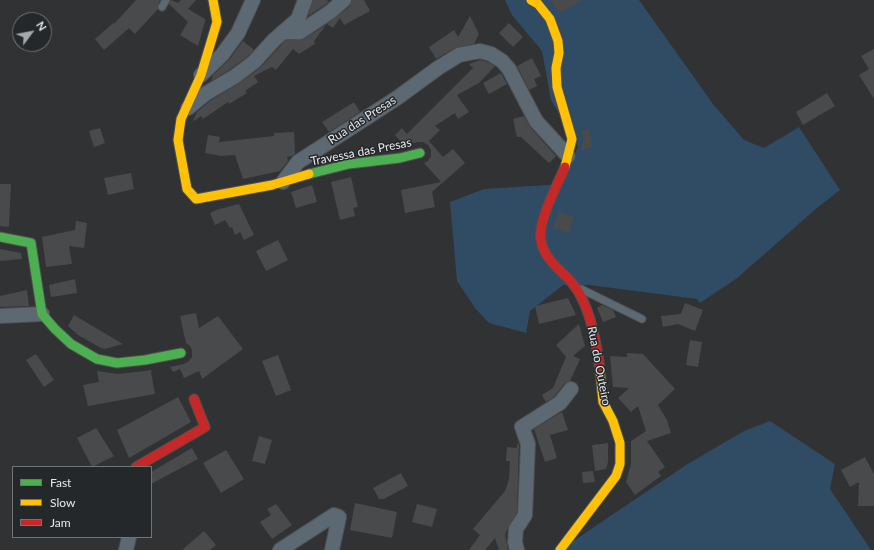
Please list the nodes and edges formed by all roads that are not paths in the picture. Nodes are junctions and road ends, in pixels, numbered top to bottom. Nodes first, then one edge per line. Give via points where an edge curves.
1 (166, 0) edge
2 (213, 0) edge
3 (253, 0) edge
4 (305, 0) edge
5 (344, 0) edge
6 (531, 0) edge
7 (162, 7) dead end
8 (284, 32) junction
9 (201, 75) junction
10 (184, 111) junction
11 (420, 153) dead end
12 (568, 156) junction
13 (283, 182) junction
14 (0, 237) edge
15 (574, 286) junction
16 (42, 314) junction
17 (0, 316) edge
18 (642, 319) dead end
19 (182, 353) dead end
20 (571, 389) dead end
21 (194, 399) dead end
22 (138, 466) edge
23 (129, 538) edge
24 (126, 550) edge
25 (280, 550) edge
26 (332, 550) edge
27 (517, 550) edge
28 (560, 550) edge

1 - 7 lane
2 - 9 street via 217,22
3 - 9 street via 238,33 222,55
4 - 8 street via 298,19
5 - 8 street via 300,32
6 - 12 street, Rua do Outeiro via 538,4 550,19 558,41 557,87 572,139
8 - 10 street via 254,62
9 - 10 street
10 - 13 street via 178,140 187,189 196,199
11 - 13 street, Travessa das Presas via 403,158 338,166
12 - 13 street, Rua das Presas via 536,121 509,69 491,54 480,51 459,55 438,68 397,98 298,162
12 - 15 street, Rua do Outeiro via 542,222 541,241 548,259
14 - 16 street via 31,244
15 - 18 lane
15 - 28 street, Rua do Outeiro via 592,327 598,352 603,402 620,443 620,464 616,476
16 - 17 street
16 - 19 street via 71,344 97,359 117,363
20 - 27 street via 560,404 522,428 528,444 525,515 516,529
21 - 22 street via 205,427
23 - 24 street
25 - 26 street via 334,515 339,517

